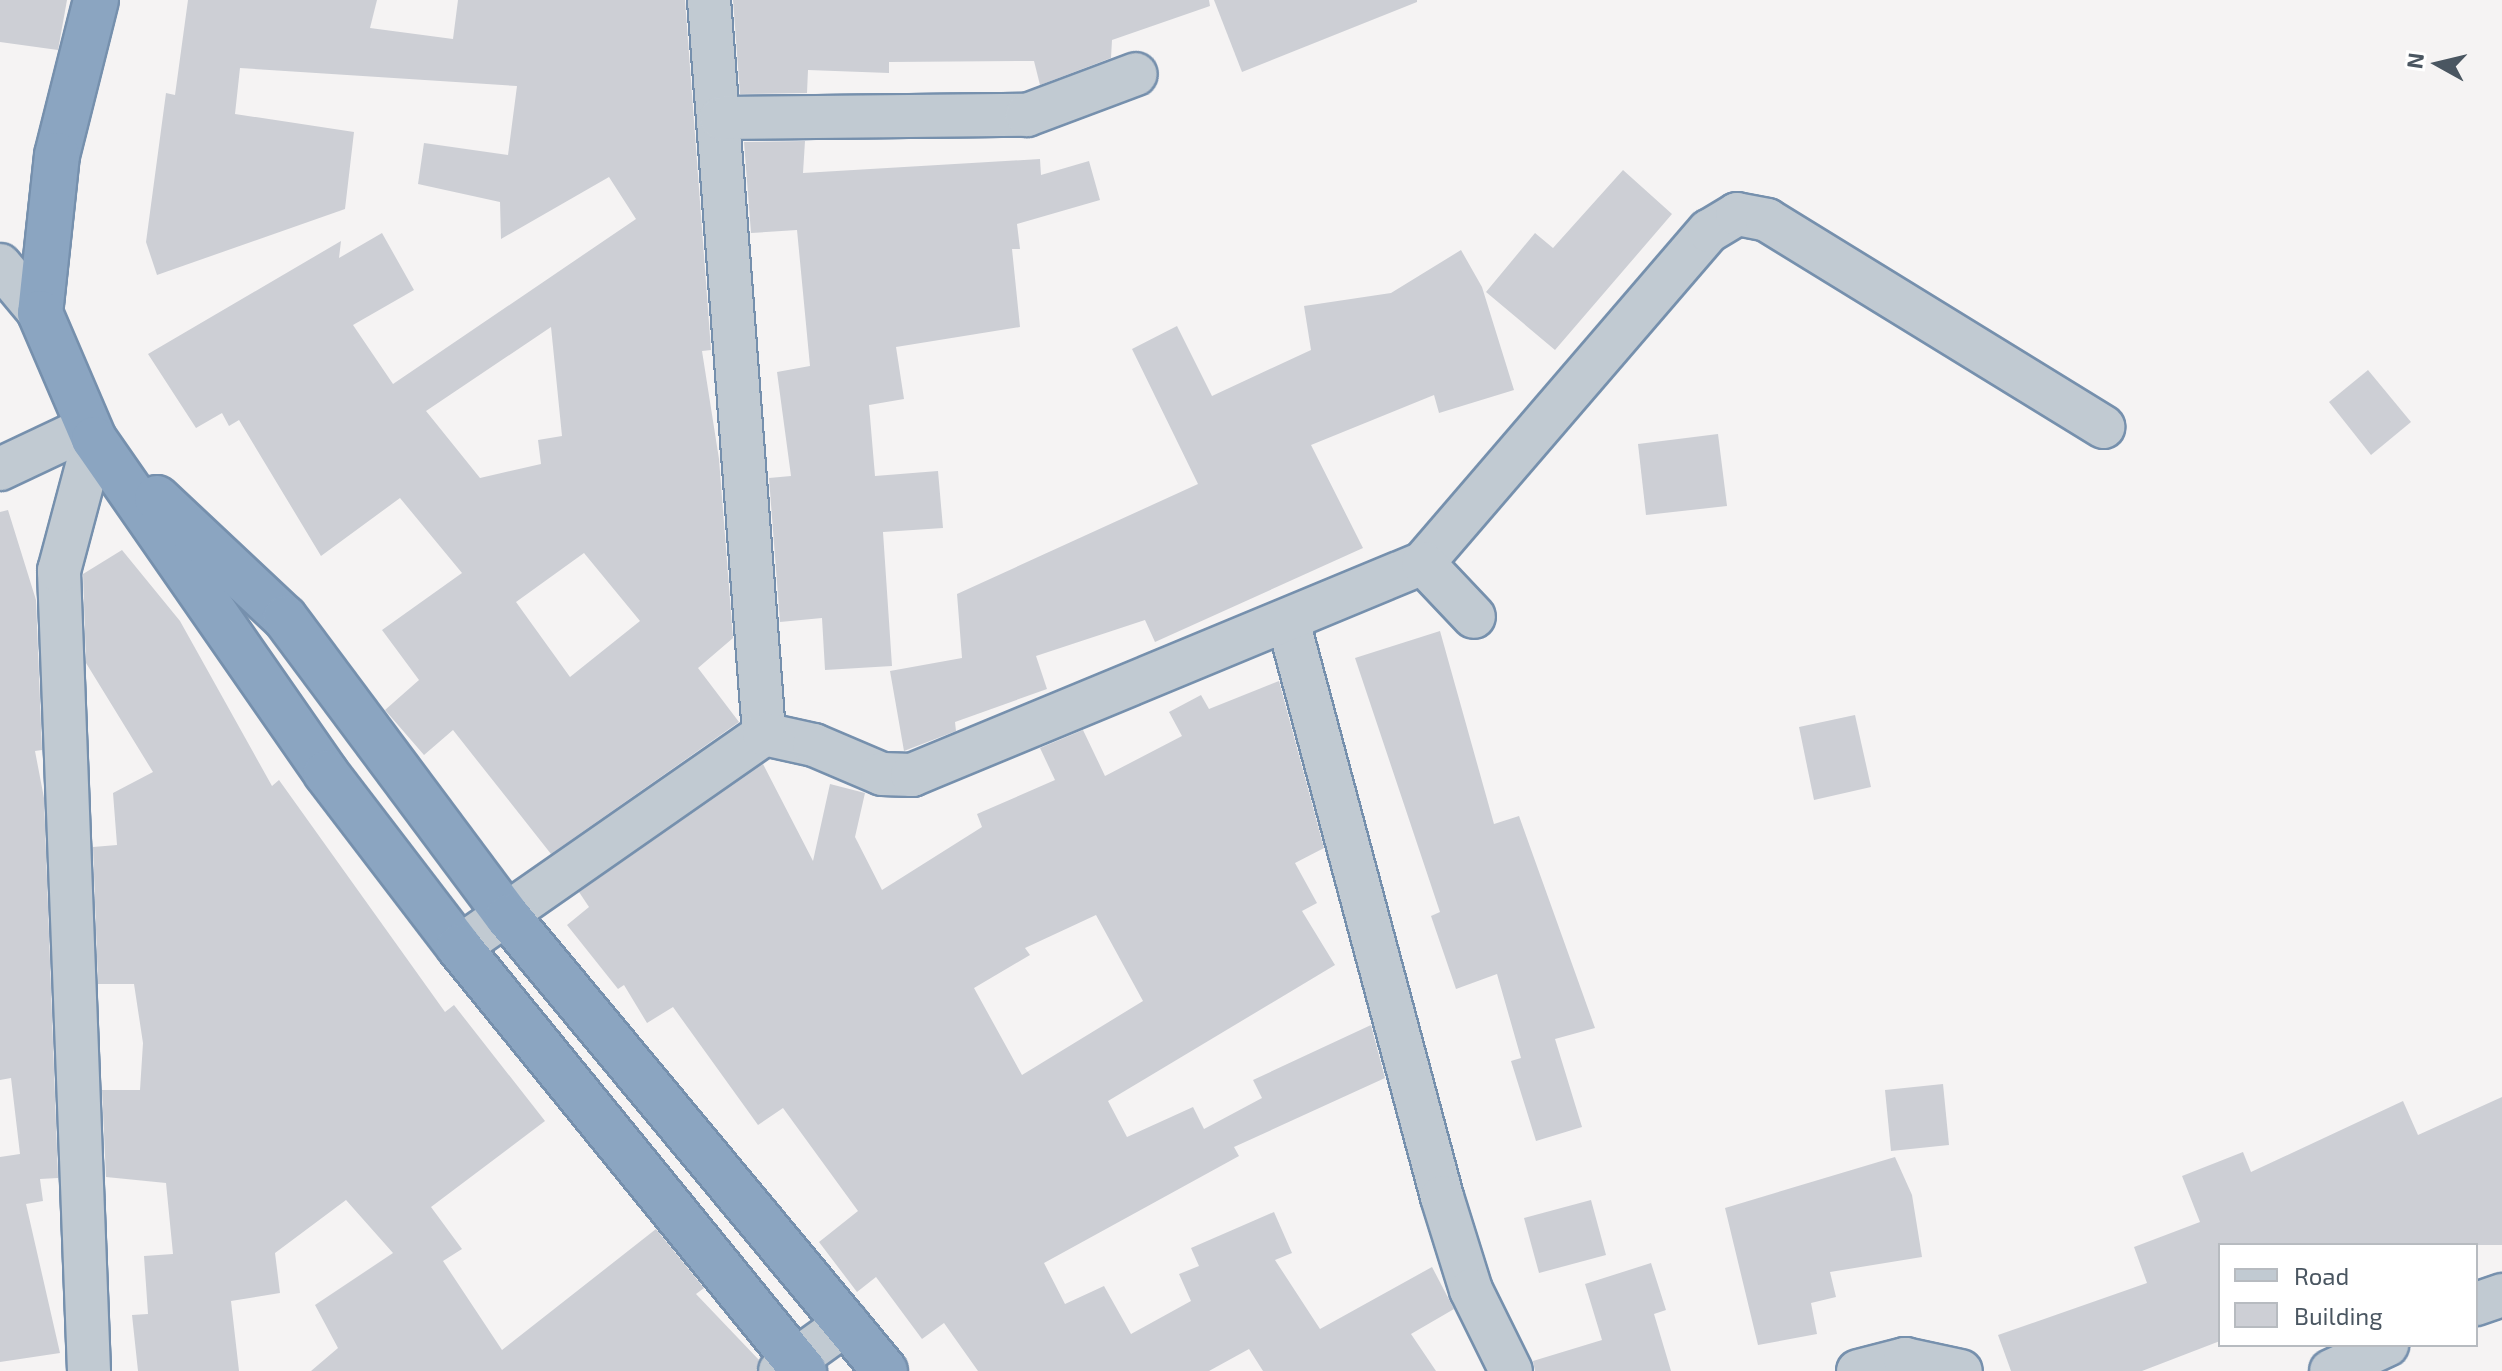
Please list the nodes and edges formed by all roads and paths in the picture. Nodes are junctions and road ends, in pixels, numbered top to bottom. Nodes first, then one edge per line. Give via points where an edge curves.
1 (96, 0) edge
2 (709, 0) edge
3 (1136, 74) dead end
4 (721, 118) junction
5 (0, 265) edge
6 (40, 313) junction
7 (2104, 427) dead end
8 (92, 433) junction
9 (0, 469) edge
10 (1423, 563) junction
11 (1474, 617) dead end
12 (1288, 621) junction
13 (764, 734) junction
14 (508, 917) junction
15 (459, 947) junction
16 (2502, 1295) edge
17 (2478, 1303) edge
18 (847, 1323) junction
19 (2383, 1347) edge
20 (793, 1367) edge
21 (89, 1371) edge
22 (885, 1371) edge
23 (1511, 1371) edge
24 (1858, 1371) edge
25 (1961, 1371) edge
26 (2331, 1371) edge

1 - 6 highway via 57,155
2 - 4 street
3 - 4 street via 1027,115
4 - 13 street
5 - 6 street
6 - 8 highway
7 - 10 street via 1767,220 1737,214 1709,231
8 - 9 street
8 - 14 highway via 285,618
8 - 15 highway via 326,773
8 - 21 street via 59,571
10 - 11 street
10 - 12 street
12 - 13 street via 912,775 882,774 814,745
12 - 23 street via 1442,1197 1471,1290
13 - 14 street
14 - 15 street
14 - 18 highway
15 - 20 highway
16 - 17 street
18 - 20 street
18 - 22 highway
19 - 26 street
24 - 25 street via 1905,1359

